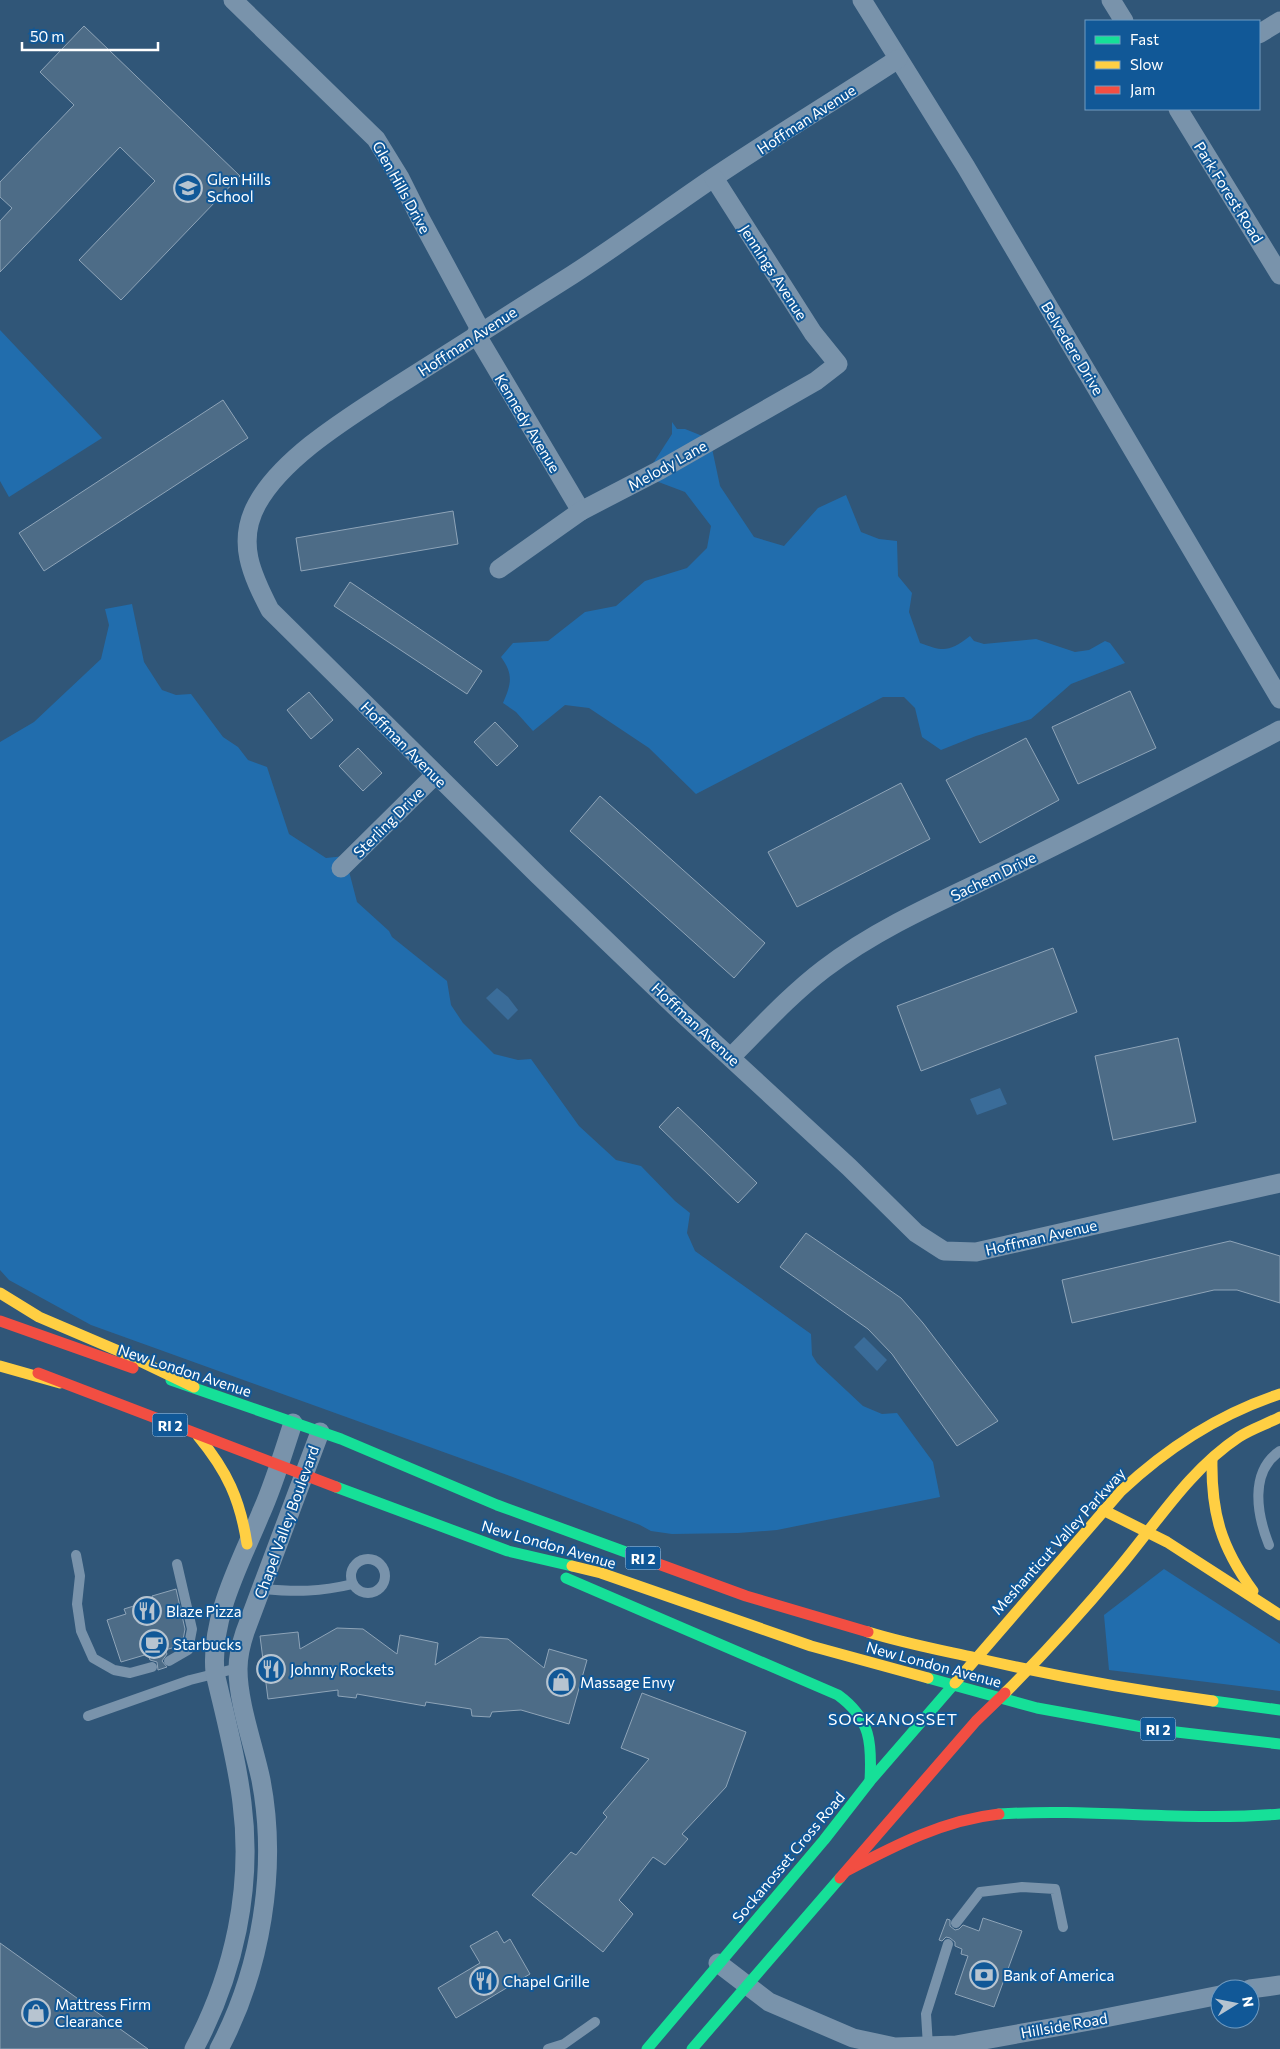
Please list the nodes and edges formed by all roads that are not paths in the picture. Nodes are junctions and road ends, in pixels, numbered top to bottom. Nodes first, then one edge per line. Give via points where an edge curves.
1 (233, 0) edge
2 (862, 0) edge
3 (1111, 0) edge
4 (1123, 20) edge
5 (1280, 22) edge
6 (1260, 33) edge
7 (898, 59) junction
8 (1179, 110) edge
9 (714, 178) junction
10 (1279, 270) edge
11 (478, 333) junction
12 (838, 364) joint
13 (581, 511) junction
14 (499, 569) dead end
15 (1280, 699) edge
16 (1280, 730) edge
17 (435, 775) junction
18 (342, 868) dead end
19 (731, 1057) junction
20 (1280, 1183) edge
21 (0, 1293) edge
22 (0, 1322) edge
23 (0, 1356) edge
24 (0, 1366) edge
25 (60, 1384) junction
26 (194, 1387) junction
27 (1280, 1394) edge
28 (1280, 1417) edge
29 (293, 1423) junction
30 (320, 1432) junction
31 (197, 1435) junction
32 (1280, 1451) edge
33 (1212, 1459) junction
34 (279, 1466) junction
35 (303, 1474) junction
36 (1103, 1510) junction
37 (1148, 1532) junction
38 (247, 1544) junction
39 (1269, 1544) dead end
40 (508, 1551) junction
41 (76, 1555) dead end
42 (176, 1564) dead end
43 (353, 1584) dead end
44 (262, 1589) junction
45 (1261, 1603) junction
46 (1280, 1615) edge
47 (975, 1658) junction
48 (169, 1661) dead end
49 (152, 1667) dead end
50 (238, 1668) junction
51 (1029, 1670) junction
52 (215, 1674) junction
53 (952, 1686) junction
54 (1000, 1698) junction
55 (1280, 1710) edge
56 (88, 1716) dead end
57 (1280, 1744) edge
58 (870, 1781) junction
59 (1280, 1814) edge
60 (848, 1870) junction
61 (956, 1923) dead end
62 (1062, 1926) dead end
63 (948, 1944) dead end
64 (718, 1963) junction
65 (747, 1985) junction
66 (1280, 1985) edge
67 (1260, 1988) edge
68 (1210, 1997) edge
69 (595, 2022) dead end
70 (928, 2046) junction
71 (194, 2049) edge
72 (219, 2049) edge
73 (548, 2049) edge
74 (647, 2049) edge
75 (692, 2049) edge

1 - 11 street, Glen Hills Drive via 376,139 400,178
2 - 7 street, Belvedere Drive
3 - 4 street
5 - 6 street
7 - 9 street, Hoffman Avenue
7 - 15 street, Belvedere Drive via 971,175
8 - 10 street, Park Forest Road
9 - 11 street, Hoffman Avenue via 572,275
9 - 12 street, Jennings Avenue via 813,333
11 - 13 street, Kennedy Avenue
11 - 17 street, Hoffman Avenue via 312,444 263,493 251,516 247,539 254,580 270,610
12 - 13 street, Melody Lane via 816,382
13 - 14 street, Melody Lane
16 - 19 street, Sachem Drive via 861,944 781,1006
17 - 18 street, Sterling Drive
17 - 19 street, Hoffman Avenue
19 - 20 street, Hoffman Avenue via 916,1233 944,1251 976,1252
21 - 26 main road via 42,1319 112,1347
22 - 26 main road, New London Avenue / RI 2
23 - 25 main road, New London Avenue / RI 2
24 - 25 main road
25 - 31 main road, New London Avenue / RI 2
26 - 29 main road, New London Avenue / RI 2
27 - 36 main road, Meshanticut Valley Parkway via 1231,1412 1181,1441 1139,1473
28 - 33 main road via 1239,1437
29 - 30 main road, New London Avenue / RI 2
29 - 34 street, Chapel Valley Boulevard
30 - 35 street, Chapel Valley Boulevard
30 - 47 main road, New London Avenue / RI 2 via 497,1506 746,1596 894,1640
31 - 34 main road, New London Avenue / RI 2
31 - 38 main road via 233,1485
32 - 39 lane via 1266,1468 1260,1485 1260,1518
33 - 37 main road via 1182,1489
33 - 45 main road via 1212,1502 1220,1533 1225,1547
34 - 35 main road, New London Avenue / RI 2
34 - 38 street, Chapel Valley Boulevard
35 - 40 main road, New London Avenue / RI 2
35 - 44 street, Chapel Valley Boulevard
36 - 37 main road
36 - 47 main road, Meshanticut Valley Parkway
37 - 45 main road
37 - 51 main road
38 - 52 street, Chapel Valley Boulevard via 219,1620 214,1650
40 - 53 main road, New London Avenue / RI 2 via 601,1573 786,1638
40 - 58 main road via 846,1699 861,1715 869,1736
41 - 49 lane via 80,1576 77,1604 81,1631 93,1658 114,1670 130,1674
42 - 48 lane via 192,1629 188,1650
43 - 44 lane via 299,1592
44 - 50 street, Chapel Valley Boulevard via 245,1632
45 - 46 main road
47 - 51 main road, New London Avenue / RI 2
47 - 53 main road, Meshanticut Valley Parkway
50 - 52 lane
50 - 72 street, Chapel Valley Boulevard via 264,1800 266,1871 250,1971
51 - 54 main road
51 - 55 main road, New London Avenue / RI 2 via 1132,1690
52 - 56 lane
52 - 71 street, Chapel Valley Boulevard via 241,1793 245,1875 241,1912 228,1965 211,2014
53 - 54 main road, New London Avenue / RI 2
53 - 58 main road, Sockanosset Cross Road
54 - 57 main road, New London Avenue / RI 2 via 1037,1708 1159,1730
54 - 60 main road via 976,1721
58 - 64 main road, Sockanosset Cross Road via 824,1840
59 - 60 main road via 1206,1818 1027,1813 988,1815 932,1829
60 - 65 main road
61 - 62 lane via 980,1892 1022,1887 1055,1889
63 - 70 lane via 926,2014
64 - 65 street, Hillside Road
64 - 74 main road, Sockanosset Cross Road
65 - 70 street, Hillside Road via 769,2002 853,2038 895,2047
65 - 75 main road
66 - 67 street
68 - 70 street, Hillside Road via 956,2045
69 - 73 lane via 564,2044

